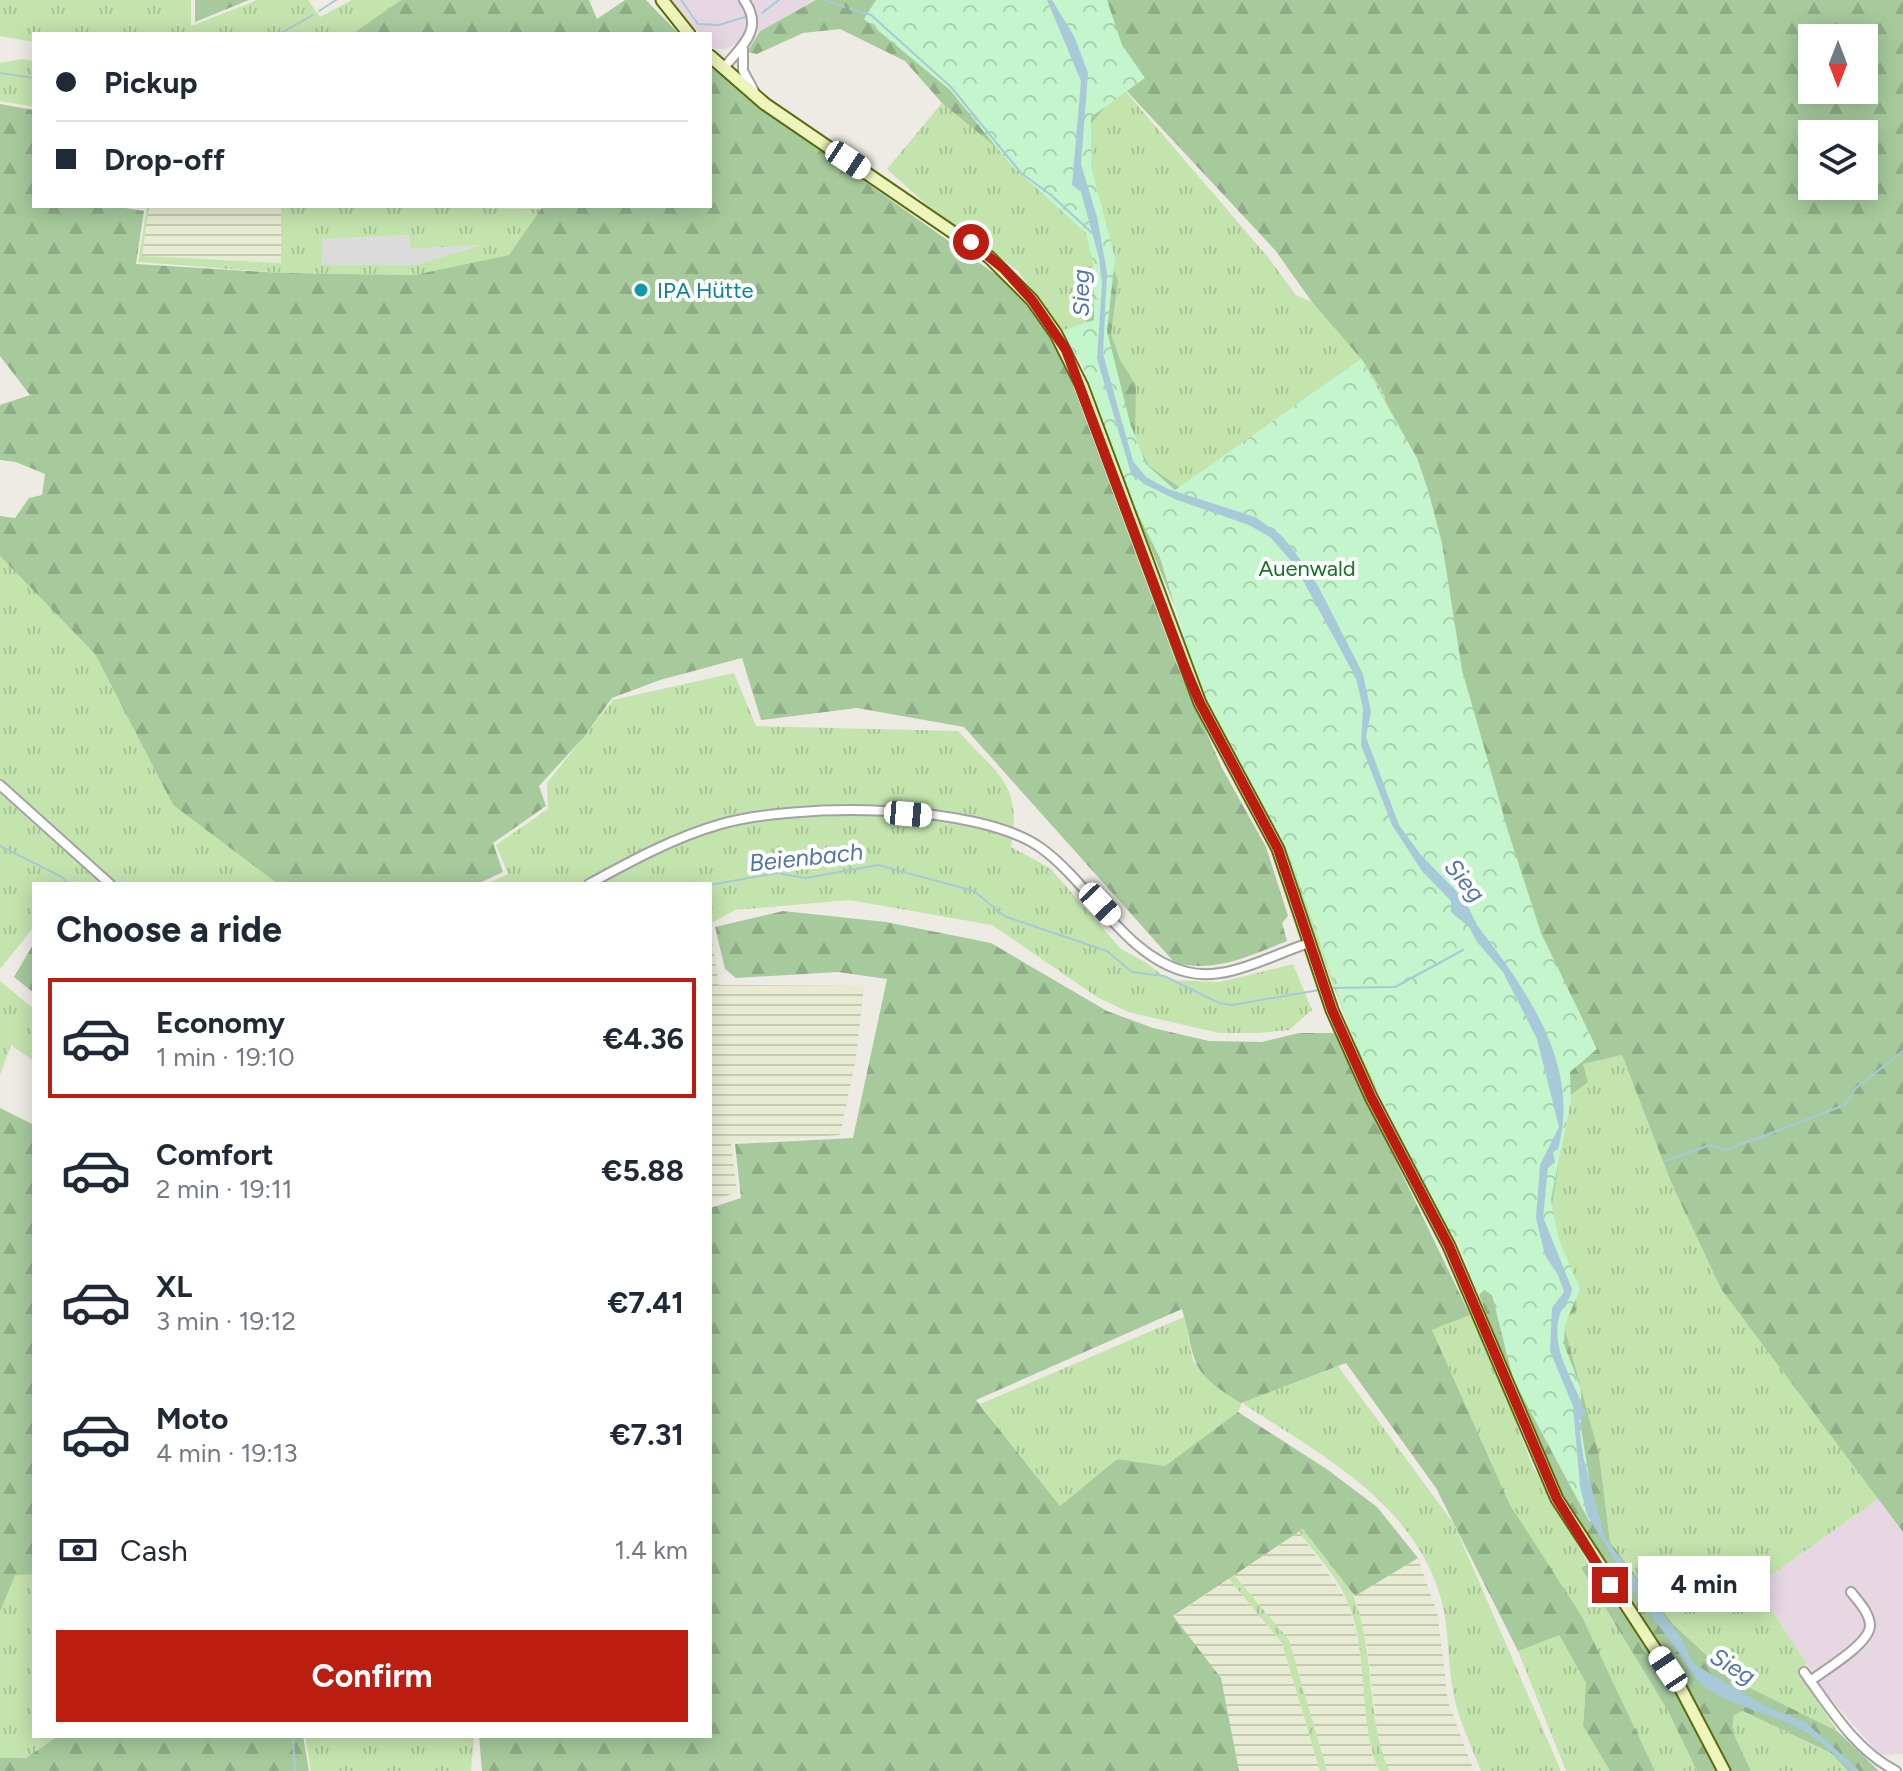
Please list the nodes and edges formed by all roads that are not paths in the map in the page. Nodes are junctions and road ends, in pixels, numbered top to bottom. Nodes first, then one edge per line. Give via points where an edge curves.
1 (662, 0) edge
2 (744, 0) edge
3 (687, 32) edge
4 (743, 46) junction
5 (712, 58) edge
6 (723, 69) junction
7 (759, 98) junction
8 (0, 785) edge
9 (108, 882) edge
10 (593, 882) edge
11 (1309, 943) junction
12 (1851, 1592) dead end
13 (1804, 1672) dead end
14 (1810, 1681) junction
15 (1724, 1771) edge
16 (1896, 1771) edge

1 - 3 main road
2 - 4 street via 754,24
4 - 6 street
4 - 7 street via 743,71
5 - 6 main road
6 - 7 main road
7 - 11 main road via 971,242 1004,269 1046,318 1082,386 1200,703 1278,849
8 - 9 street
10 - 11 street via 676,840 741,819 839,810 908,814 974,823 1029,840 1062,864 1139,944 1183,971 1230,971
11 - 15 main road via 1332,1010 1449,1246 1557,1499 1681,1689
12 - 14 street via 1870,1626 1863,1641
13 - 14 street
14 - 16 street via 1845,1730

